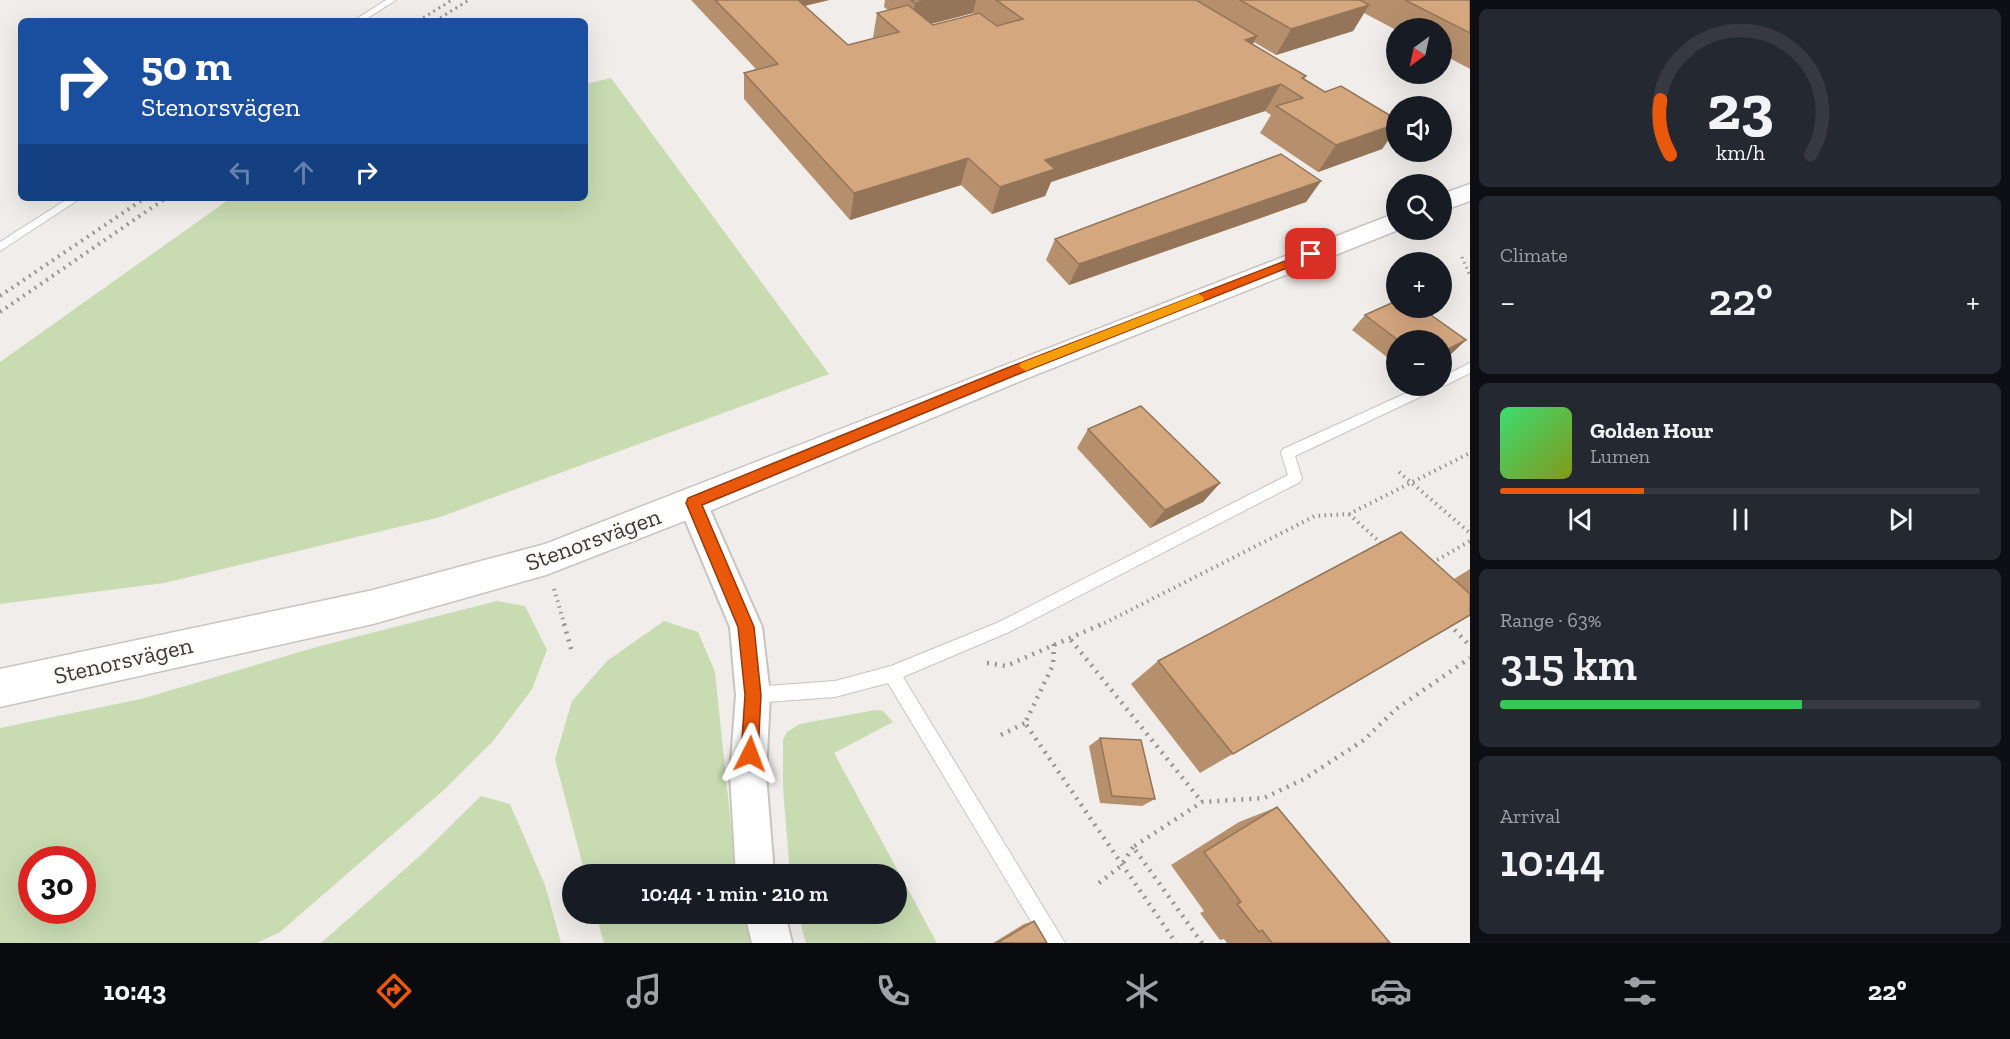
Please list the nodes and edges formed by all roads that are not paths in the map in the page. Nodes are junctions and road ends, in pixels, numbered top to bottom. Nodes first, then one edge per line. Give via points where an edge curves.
1 (392, 0) edge
2 (362, 18) edge
3 (1470, 192) edge
4 (1452, 199) edge
5 (71, 201) edge
6 (1386, 225) edge
7 (0, 247) edge
8 (1470, 368) edge
9 (1452, 377) edge
10 (1411, 396) edge
11 (693, 503) junction
12 (892, 674) junction
13 (0, 688) edge
14 (753, 695) junction
15 (754, 864) edge
16 (767, 924) edge
17 (772, 943) edge
18 (1055, 943) edge

1 - 2 lane
3 - 4 street
5 - 7 lane
6 - 11 street, Stenorsvägen
8 - 9 lane
10 - 12 lane via 1288,453 1295,478 1004,627
11 - 13 street, Stenorsvägen via 546,559 373,607
11 - 14 street via 746,627
12 - 14 lane via 835,689
12 - 18 lane
14 - 15 street via 748,774
16 - 17 street

